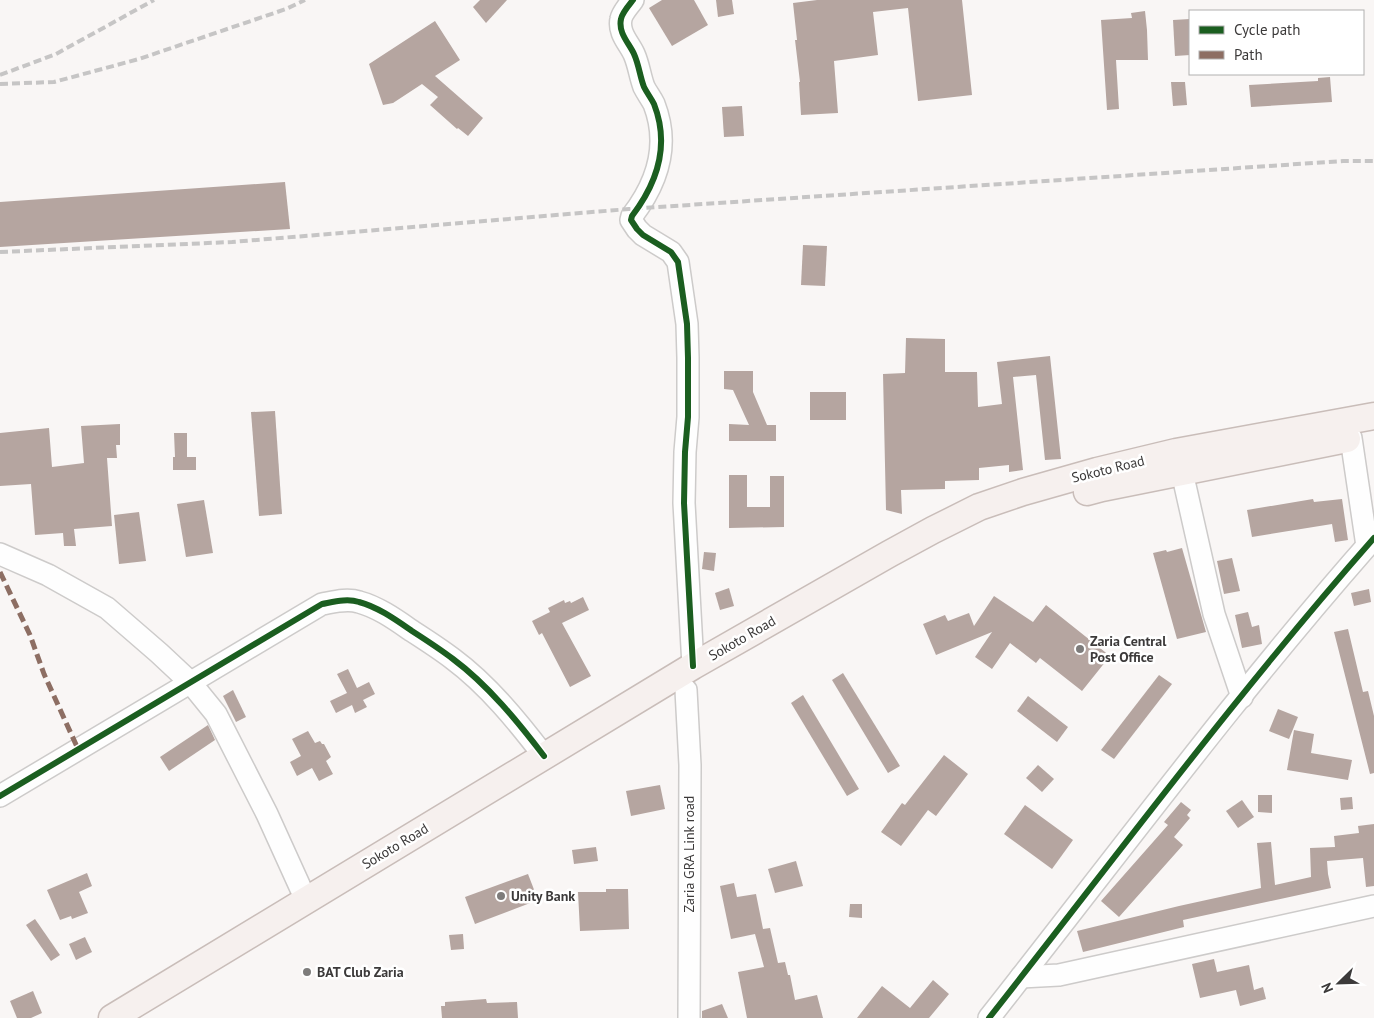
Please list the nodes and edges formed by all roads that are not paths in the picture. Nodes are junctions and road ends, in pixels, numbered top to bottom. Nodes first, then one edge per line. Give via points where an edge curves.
1 (633, 0) edge
2 (1374, 416) edge
3 (1362, 436) edge
4 (1182, 472) junction
5 (1370, 542) edge
6 (0, 554) edge
7 (693, 666) junction
8 (190, 682) junction
9 (686, 690) junction
10 (1242, 697) junction
11 (544, 756) junction
12 (0, 796) edge
13 (306, 900) junction
14 (1374, 906) edge
15 (1021, 977) junction
16 (112, 1018) edge
17 (146, 1018) edge
18 (688, 1018) edge
19 (989, 1018) edge

1 - 7 street via 620,24 634,53 644,88 653,102 661,129 662,151 655,178 631,220 643,234 672,252 678,262 687,324 688,417 684,503
2 - 7 main road, Sokoto Road via 1176,452 1023,492 979,508 898,549
3 - 4 main road, Sokoto Road
3 - 5 street
4 - 9 main road, Sokoto Road via 1102,488 1028,508 986,524 897,569
4 - 10 street via 1214,614
5 - 10 street
6 - 8 street via 48,575 107,608
7 - 11 main road, Sokoto Road
8 - 11 street via 322,604 357,601 373,606 455,660 516,720
8 - 12 street
8 - 13 street via 216,714
9 - 17 main road, Sokoto Road
9 - 18 street, Zaria GRA Link road via 690,765
10 - 15 street
11 - 13 main road, Sokoto Road
13 - 16 main road, Sokoto Road
14 - 15 street via 1059,974
15 - 19 street

